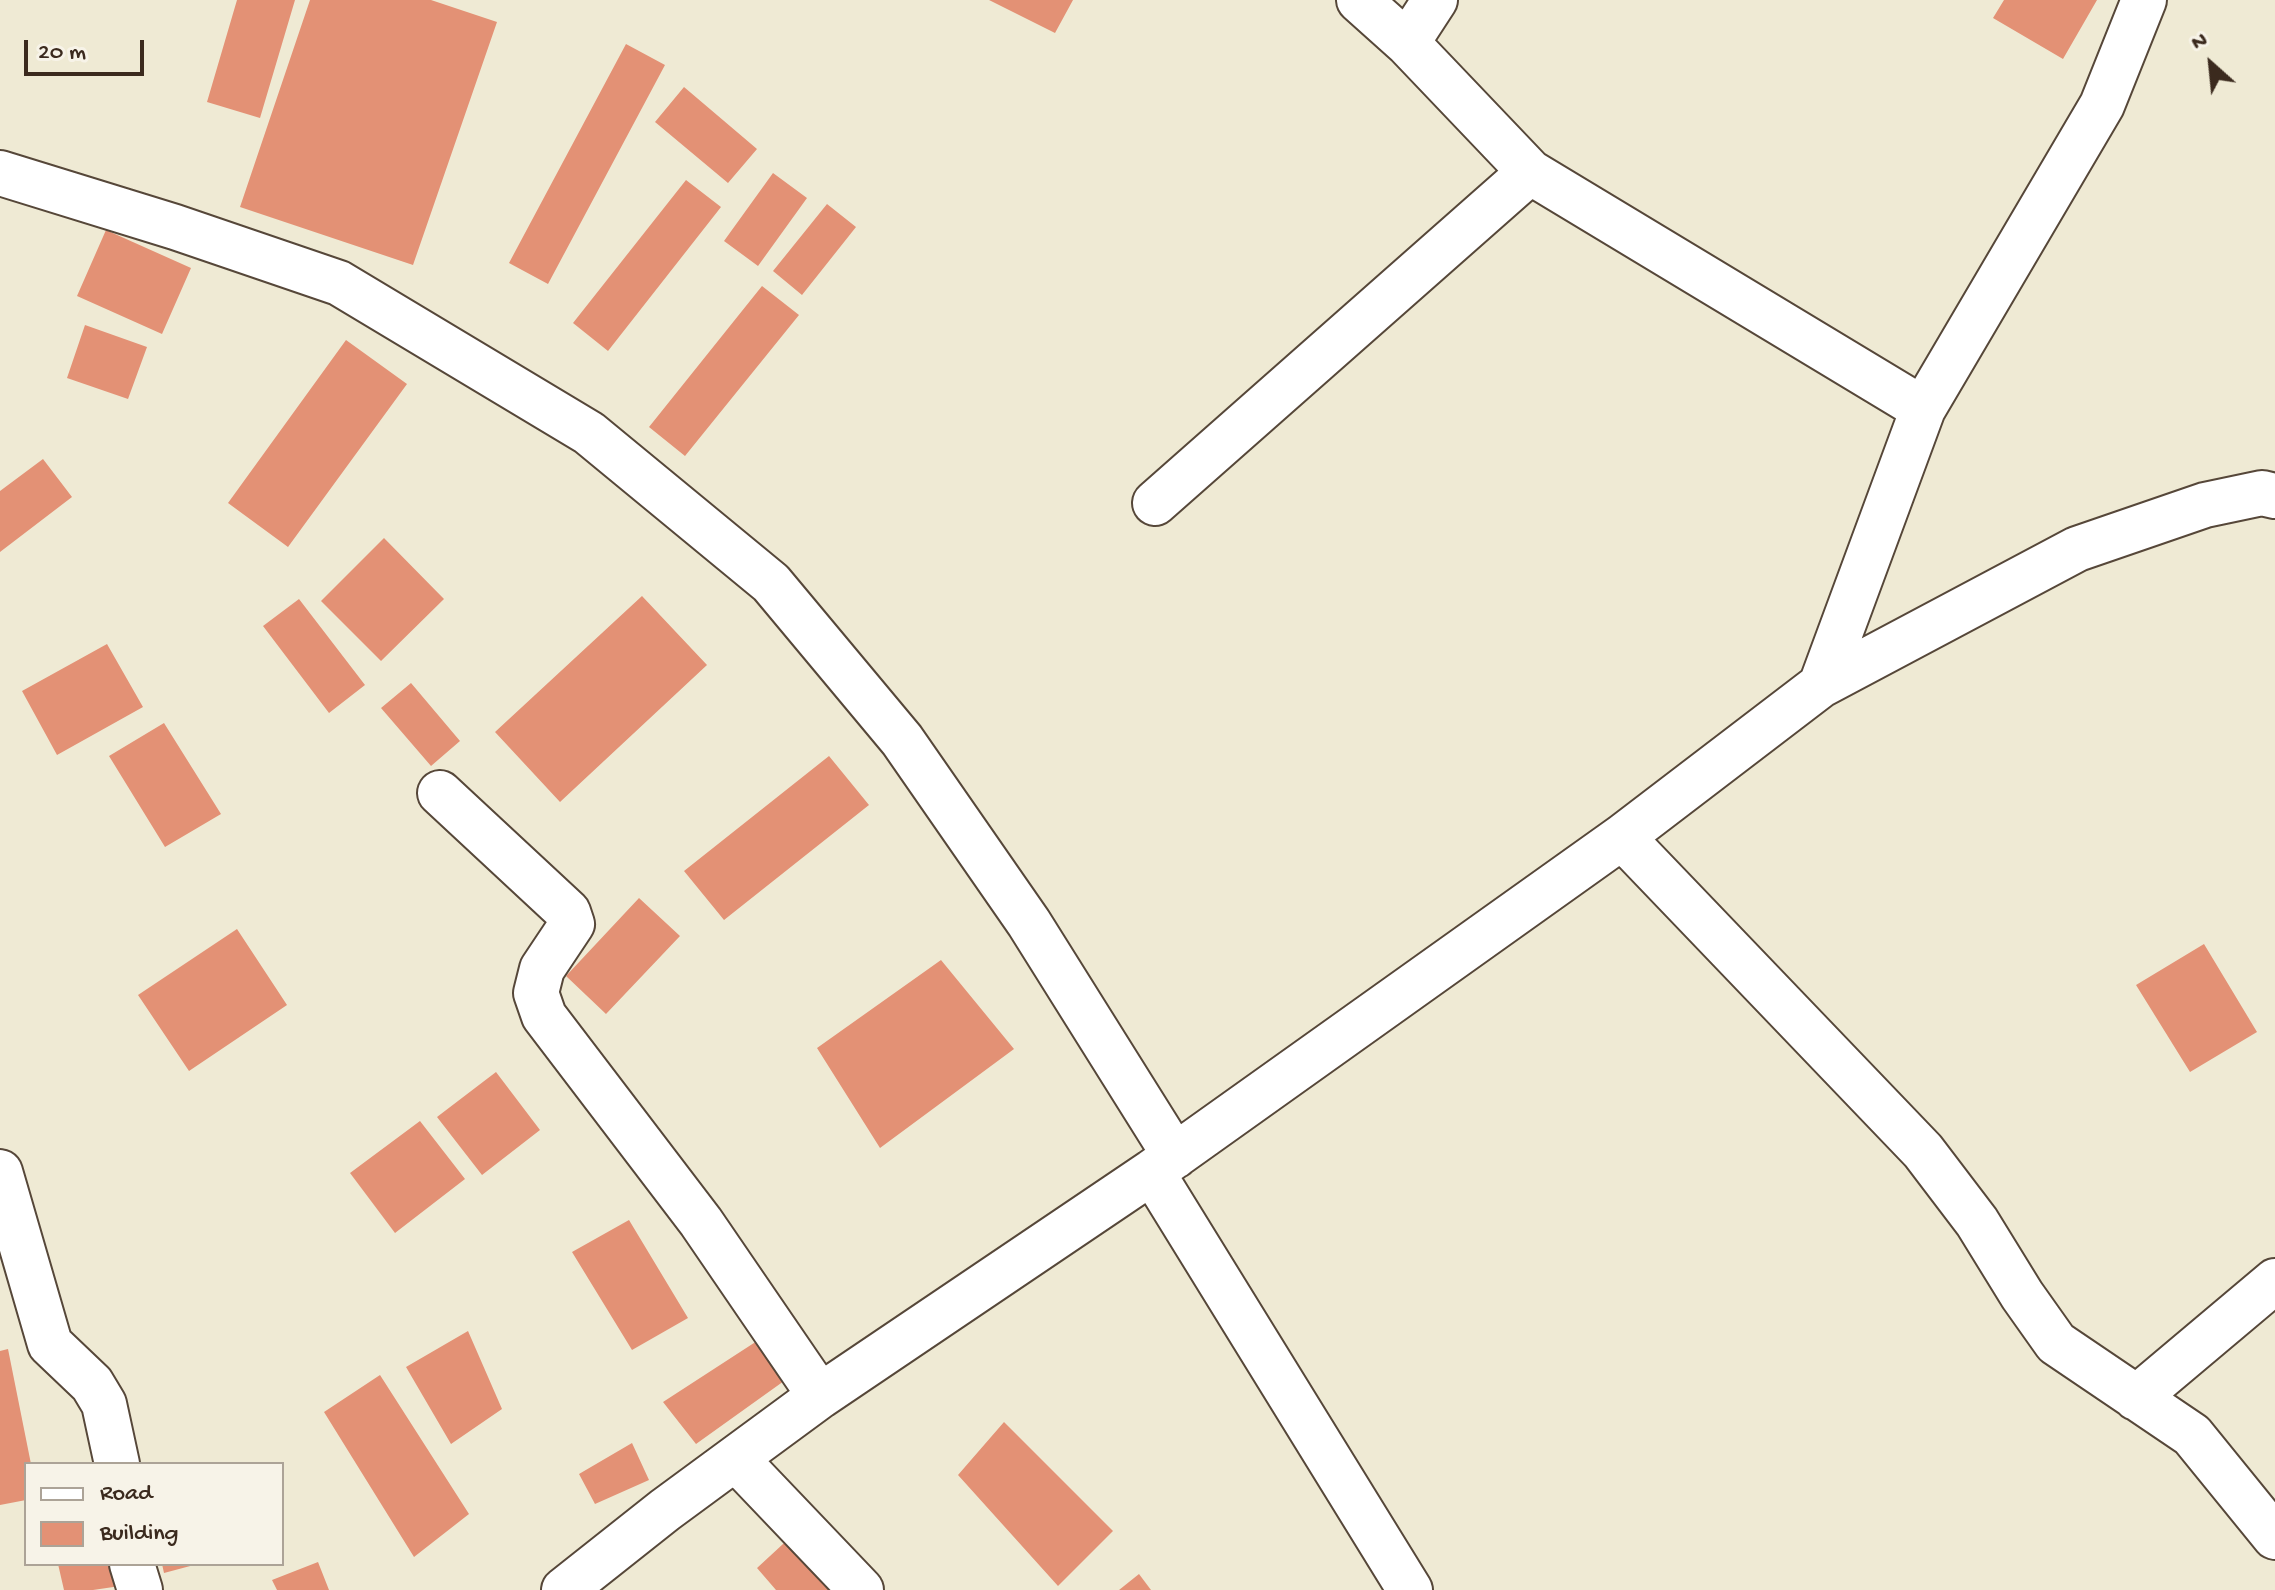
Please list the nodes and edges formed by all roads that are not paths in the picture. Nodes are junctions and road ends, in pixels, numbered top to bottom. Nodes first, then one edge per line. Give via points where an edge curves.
1 (1359, 0) edge
2 (1435, 0) edge
3 (2144, 0) edge
4 (1407, 43) junction
5 (1530, 172) junction
6 (0, 173) edge
7 (1923, 409) junction
8 (2275, 496) edge
9 (1155, 503) dead end
10 (1821, 685) junction
11 (440, 793) dead end
12 (1622, 837) junction
13 (1164, 1164) junction
14 (0, 1172) edge
15 (2275, 1281) edge
16 (820, 1396) junction
17 (2136, 1398) junction
18 (736, 1459) junction
19 (117, 1462) edge
20 (2275, 1537) edge
21 (133, 1566) edge
22 (140, 1590) edge
23 (564, 1590) edge
24 (861, 1590) edge
25 (1410, 1590) edge

1 - 4 street
2 - 4 street
3 - 7 street via 2102,105
4 - 5 street
5 - 7 street
5 - 9 street
6 - 13 street via 339,283 589,433 771,583 902,740 1029,923
7 - 10 street
8 - 10 street via 2262,493 2205,505 2077,549
10 - 12 street
11 - 16 street via 568,912 572,924 542,969 536,993 544,1016 701,1222
12 - 13 street
12 - 17 street via 1923,1151 2056,1343
13 - 16 street
13 - 25 street
14 - 19 street via 50,1344 92,1384 104,1404
15 - 17 street
16 - 18 street
17 - 20 street via 2192,1435
18 - 23 street
18 - 24 street
21 - 22 street

